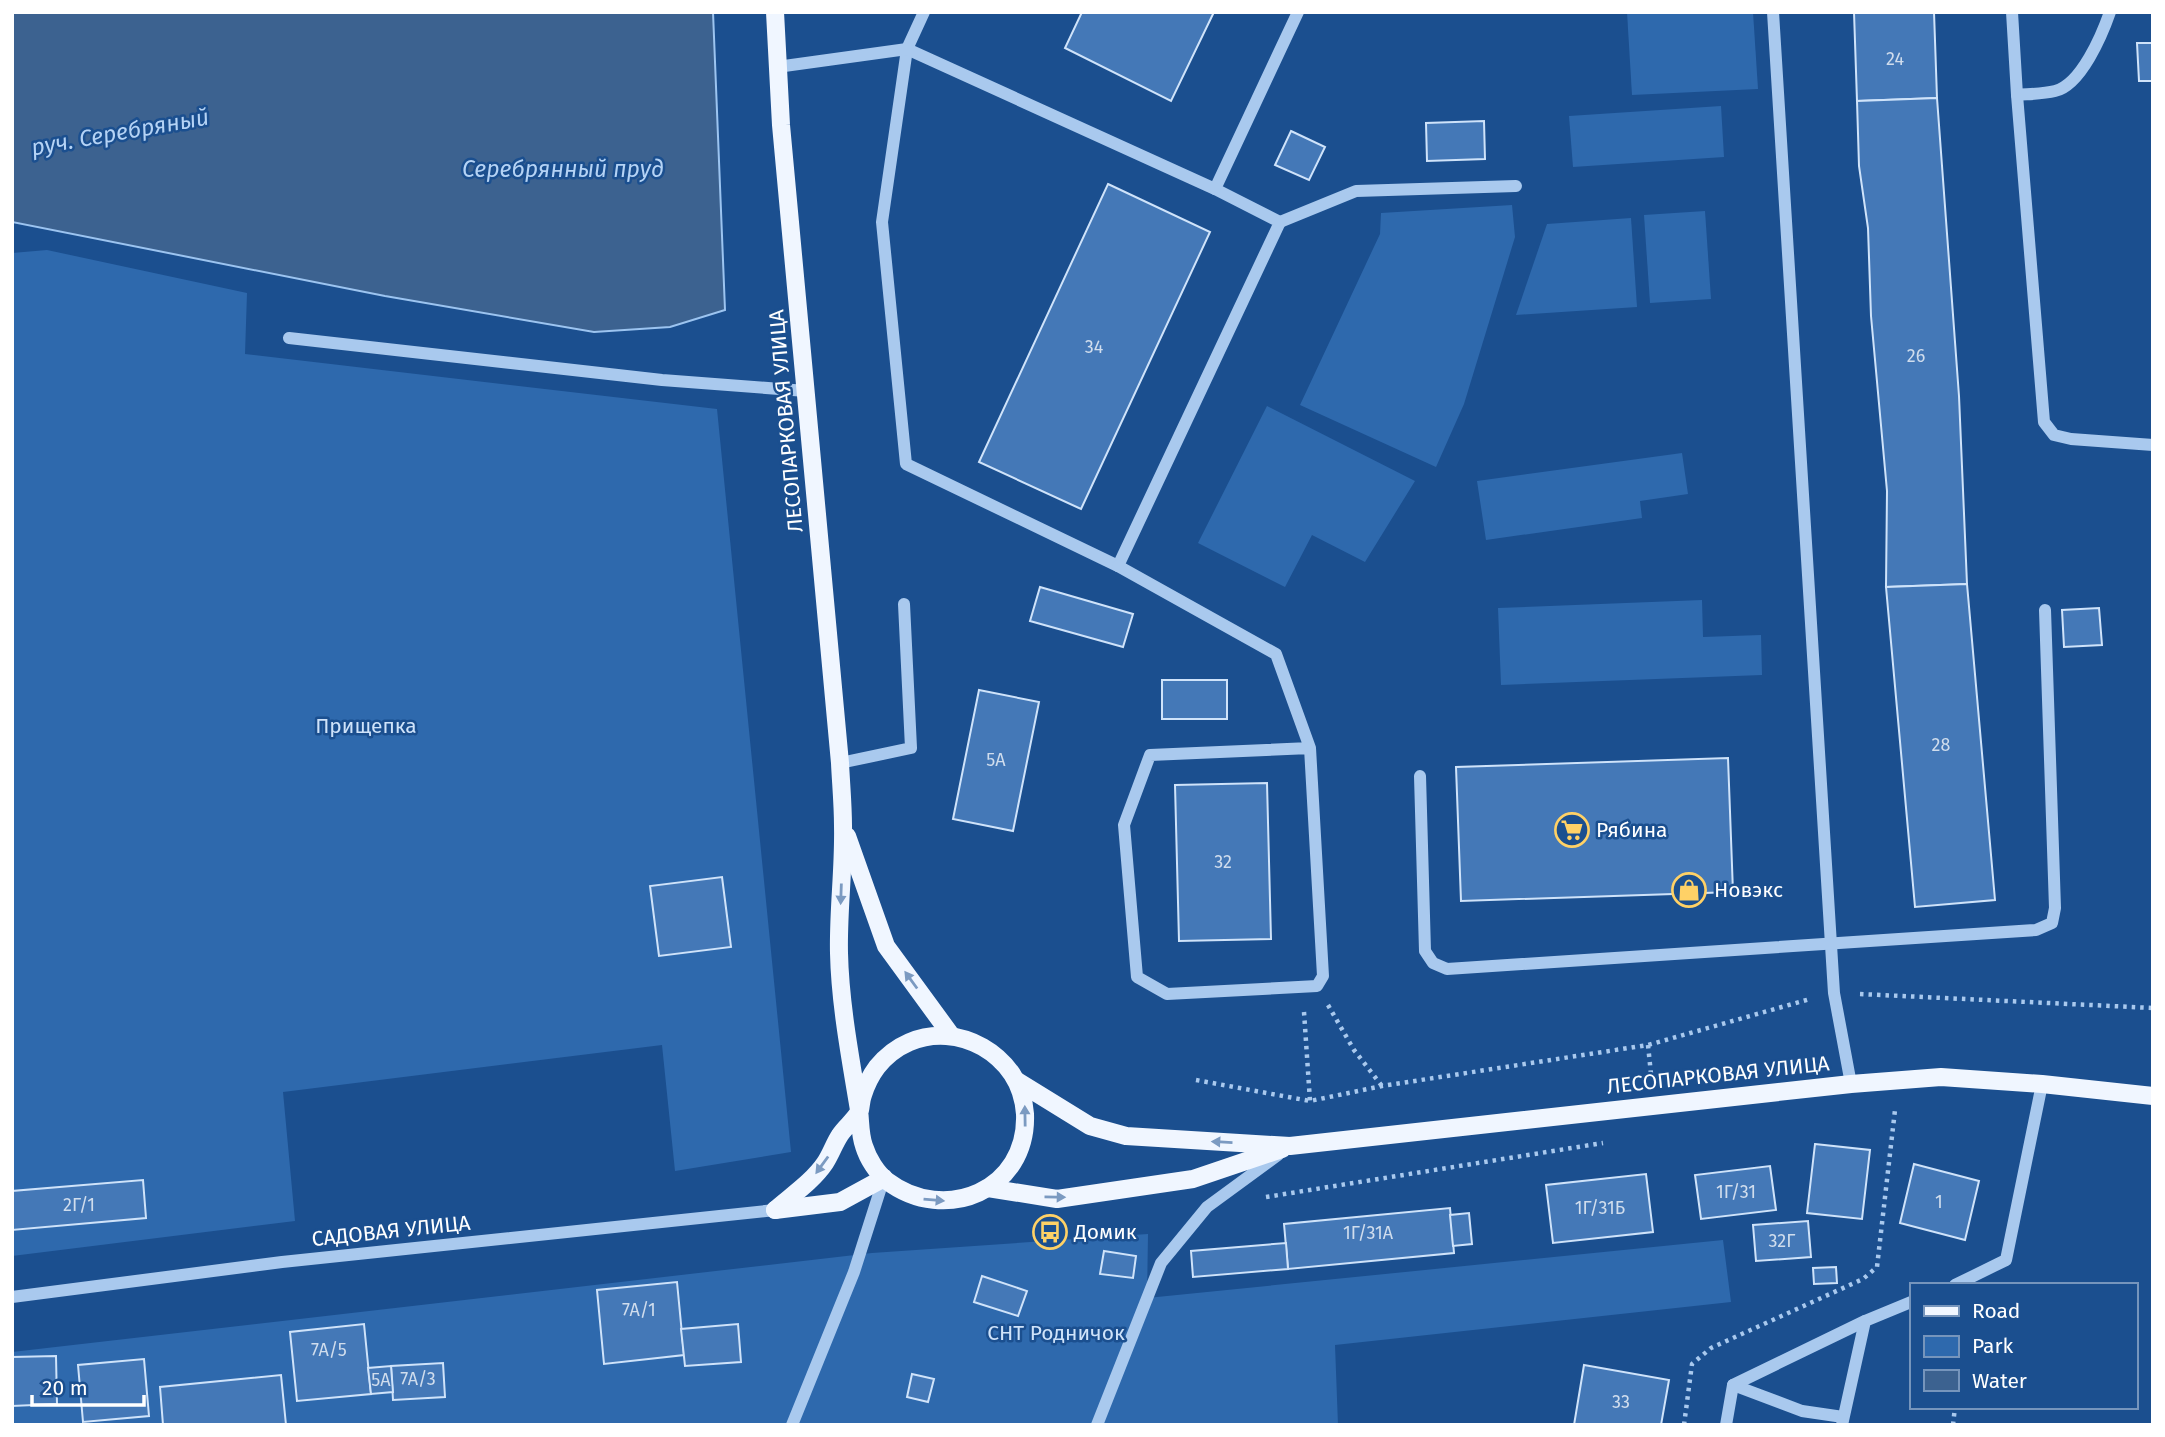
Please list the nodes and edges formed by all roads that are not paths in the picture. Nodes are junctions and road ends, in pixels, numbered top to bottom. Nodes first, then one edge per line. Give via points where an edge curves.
1 (775, 12) edge
2 (924, 12) edge
3 (1298, 12) edge
4 (1773, 12) edge
5 (2012, 12) edge
6 (2110, 12) edge
7 (907, 49) junction
8 (777, 67) junction
9 (2017, 95) junction
10 (1517, 186) dead end
11 (1216, 189) junction
12 (1280, 222) junction
13 (289, 338) dead end
14 (806, 391) junction
15 (2153, 445) edge
16 (1118, 566) junction
17 (904, 604) dead end
18 (2045, 610) dead end
19 (1310, 748) junction
20 (840, 763) junction
21 (1420, 776) dead end
22 (844, 826) junction
23 (1830, 943) junction
24 (951, 1035) junction
25 (1017, 1081) junction
26 (1851, 1084) junction
27 (2042, 1084) junction
28 (2153, 1096) edge
29 (859, 1111) junction
30 (1290, 1146) junction
31 (884, 1178) junction
32 (988, 1188) junction
33 (775, 1210) junction
34 (1959, 1283) edge
35 (12, 1297) edge
36 (1910, 1303) edge
37 (1864, 1321) junction
38 (1733, 1385) junction
39 (1843, 1421) edge
40 (792, 1425) edge
41 (1097, 1425) edge
42 (1726, 1425) edge

1 - 8 main road, ЛЕСОПАРКОВАЯ УЛИЦА
2 - 7 street
3 - 11 street
4 - 23 street
5 - 9 street
6 - 9 street via 2101,39 2071,83 2057,91
7 - 8 street
7 - 11 street
7 - 16 street via 882,222 906,464
8 - 14 main road, ЛЕСОПАРКОВАЯ УЛИЦА
9 - 15 street via 2044,422 2054,435 2063,437
10 - 12 street via 1356,191
11 - 12 street
12 - 16 street
13 - 14 street via 662,380
14 - 20 main road, ЛЕСОПАРКОВАЯ УЛИЦА
16 - 19 street via 1276,654
17 - 20 street via 911,748
18 - 23 street via 2052,923 2036,930
19 - 19 street via 1150,755 1124,825 1137,977 1167,994 1317,986 1324,976
20 - 22 main road, ЛЕСОПАРКОВАЯ УЛИЦА
21 - 23 street via 1425,951 1433,963 1447,969
24 -> 22 main road via 886,946
22 -> 29 main road via 839,953
23 - 26 street
24 - 25 main road via 993,1052
24 - 29 main road via 909,1042 885,1058 868,1082
30 -> 25 main road via 1126,1136 1090,1126
32 -> 25 main road via 1012,1165 1021,1146 1026,1125
26 - 27 main road, ЛЕСОПАРКОВАЯ УЛИЦА via 1941,1077
26 - 30 main road, ЛЕСОПАРКОВАЯ УЛИЦА
27 - 28 main road, ЛЕСОПАРКОВАЯ УЛИЦА
27 - 34 street via 2006,1260
29 - 31 main road via 864,1146
29 -> 33 main road via 818,1171
32 -> 30 main road via 1057,1199 1193,1179
30 - 41 street via 1207,1206 1161,1263
31 -> 32 main road via 904,1193 923,1199 971,1197
31 - 33 main road via 840,1202
31 - 40 street via 854,1272
33 - 35 street, САДОВАЯ УЛИЦА via 282,1262
36 - 37 street
37 - 38 street
37 - 39 street
38 - 39 street
38 - 42 street

